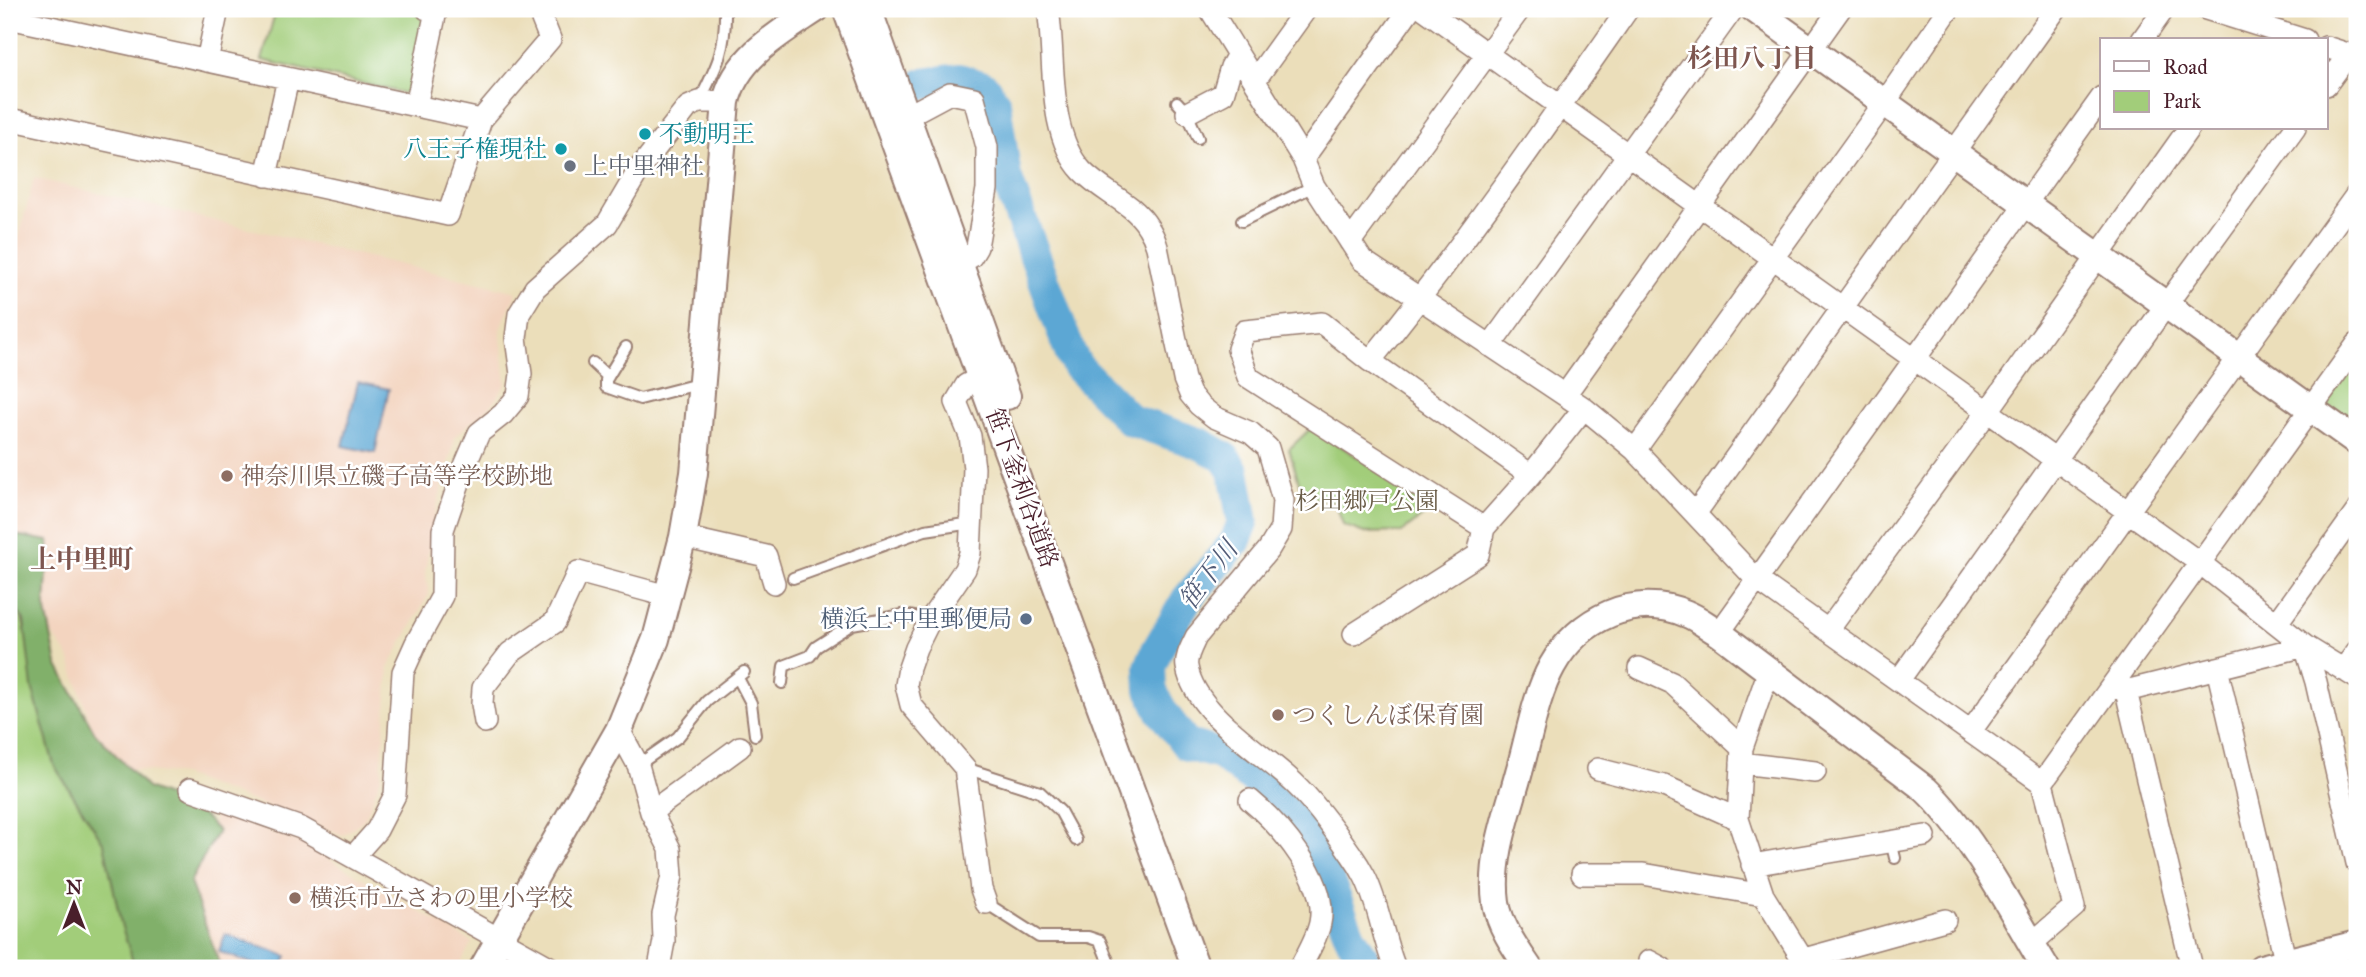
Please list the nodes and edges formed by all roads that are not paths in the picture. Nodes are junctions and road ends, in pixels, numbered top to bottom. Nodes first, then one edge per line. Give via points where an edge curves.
1 (13, 9) edge
2 (218, 9) edge
3 (427, 9) edge
4 (538, 9) edge
5 (725, 9) edge
6 (816, 9) edge
7 (846, 9) edge
8 (868, 9) edge
9 (1048, 9) edge
10 (1210, 9) edge
11 (1306, 9) edge
12 (1410, 9) edge
13 (1424, 9) edge
14 (1520, 9) edge
15 (1628, 9) edge
16 (1733, 9) edge
17 (1754, 9) edge
18 (1840, 9) edge
19 (1949, 9) edge
20 (2056, 9) edge
21 (2164, 9) edge
22 (2206, 9) edge
23 (9, 17) edge
24 (2256, 33) edge
25 (2143, 38) edge
26 (2291, 38) edge
27 (2328, 48) edge
28 (1812, 50) junction
29 (1488, 54) junction
30 (1237, 56) junction
31 (2353, 56) edge
32 (207, 61) junction
33 (288, 79) junction
34 (1255, 80) junction
35 (2328, 83) edge
36 (2100, 100) edge
37 (713, 102) junction
38 (1885, 102) junction
39 (416, 106) junction
40 (1182, 107) joint
41 (1560, 107) junction
42 (907, 116) junction
43 (9, 119) edge
44 (481, 120) junction
45 (2188, 130) edge
46 (2294, 130) edge
47 (1198, 138) dead end
48 (1955, 152) junction
49 (1629, 156) junction
50 (1303, 159) junction
51 (266, 176) junction
52 (1314, 186) junction
53 (2357, 194) edge
54 (2026, 203) junction
55 (1699, 207) junction
56 (1242, 221) dead end
57 (1350, 242) junction
58 (2098, 255) junction
59 (1773, 257) junction
60 (959, 261) junction
61 (1419, 300) junction
62 (2165, 305) junction
63 (1842, 310) junction
64 (2357, 344) edge
65 (1490, 346) junction
66 (626, 347) dead end
67 (2238, 356) junction
68 (1914, 358) junction
69 (1370, 361) junction
70 (593, 363) dead end
71 (990, 373) junction
72 (608, 377) junction
73 (702, 383) junction
74 (1565, 395) junction
75 (1584, 408) junction
76 (2311, 409) junction
77 (1988, 411) junction
78 (2357, 442) edge
79 (1635, 450) junction
80 (2054, 461) junction
81 (1531, 475) junction
82 (2357, 511) edge
83 (2129, 513) junction
84 (1695, 514) junction
85 (972, 523) junction
86 (1484, 528) junction
87 (683, 537) junction
88 (2200, 563) junction
89 (1756, 579) junction
90 (784, 580) joint
91 (667, 596) junction
92 (930, 620) junction
93 (2277, 623) junction
94 (1829, 629) junction
95 (1719, 633) junction
96 (1354, 634) dead end
97 (2305, 646) junction
98 (2357, 651) edge
99 (1639, 668) dead end
100 (2217, 668) junction
101 (1769, 670) junction
102 (2350, 674) edge
103 (1899, 680) junction
104 (782, 683) dead end
105 (2120, 688) junction
106 (485, 722) dead end
107 (619, 730) junction
108 (1971, 731) junction
109 (747, 741) joint
110 (1742, 756) junction
111 (638, 765) junction
112 (965, 768) junction
113 (1598, 769) dead end
114 (1807, 774) dead end
115 (2042, 783) junction
116 (190, 789) dead end
117 (1250, 800) dead end
118 (650, 812) junction
119 (1738, 819) junction
120 (1925, 836) dead end
121 (1076, 840) dead end
122 (353, 857) junction
123 (2357, 863) edge
124 (1752, 865) junction
125 (1582, 874) dead end
126 (1763, 895) junction
127 (986, 903) joint
128 (1945, 919) dead end
129 (500, 939) junction
130 (2031, 944) junction
131 (2357, 944) edge
132 (1806, 963) edge
133 (2277, 966) edge
134 (484, 968) edge
135 (551, 968) edge
136 (659, 968) edge
137 (1111, 968) edge
138 (1196, 968) edge
139 (1214, 968) edge
140 (1300, 968) edge
141 (1395, 968) edge
142 (1529, 968) edge
143 (2046, 968) edge
144 (2192, 968) edge

1 - 23 street
2 - 32 street
3 - 39 street via 436,11
4 - 44 street via 550,39
5 - 37 lane via 726,36
6 - 37 street via 751,56
7 - 71 street, 笹下釜利谷道路
8 - 42 street, 笹下釜利谷道路
9 - 141 street via 1058,120 1070,155 1102,189 1149,227 1191,394 1214,417 1251,433 1268,448 1283,500 1281,529 1196,637 1187,666 1198,695 1209,708 1294,783 1332,827 1366,877
10 - 30 street
11 - 34 street
12 - 50 street
13 - 29 street
14 - 29 street
15 - 41 street
16 - 49 street
17 - 28 street
18 - 28 street
19 - 38 street
20 - 48 street
21 - 25 street
22 - 24 street
23 - 32 street
24 - 26 street
27 - 31 street
28 - 38 street
28 - 55 street
29 - 41 street
29 - 57 street
30 - 34 street
30 - 40 street via 1223,94
31 - 35 street
32 - 33 street
33 - 39 street
33 - 51 street
34 - 50 street
36 - 54 street
37 - 73 street
37 - 122 street via 688,107 640,168 607,224 536,288 519,314 518,396 479,433 464,468 443,530 442,596 403,673 395,795 377,830
38 - 48 street
38 - 59 street
39 - 44 street
40 - 47 lane
41 - 49 street
41 - 61 street
42 - 60 street, 笹下釜利谷道路
42 - 60 street via 950,93 974,99 987,147 987,189 977,247 971,257
43 - 51 street
44 - 51 street via 448,215
45 - 58 street
46 - 62 street
48 - 54 street
48 - 63 street
49 - 55 street
49 - 65 street
50 - 52 street
52 - 56 lane
52 - 57 street
53 - 67 street
54 - 58 street
54 - 68 street
55 - 59 street
55 - 74 street
57 - 61 street via 1362,260
58 - 62 street
58 - 77 street
59 - 63 street
59 - 79 street
60 - 71 street, 笹下釜利谷道路
61 - 65 street
61 - 69 street
62 - 67 street
62 - 80 street
63 - 68 street
63 - 84 street
64 - 76 street
65 - 74 street
66 - 72 lane
67 - 76 street
67 - 83 street
68 - 77 street
68 - 89 street
69 - 81 street
69 - 86 street via 1322,323 1245,331 1238,349 1248,377
70 - 72 lane
71 - 85 street via 966,385 957,402 970,436 974,468
71 - 138 street, 笹下釜利谷道路
71 - 139 street, 笹下釜利谷道路
72 - 73 lane via 606,387 640,399
73 - 87 street
74 - 75 street
75 - 79 street
75 - 81 street
76 - 78 street
76 - 88 street
77 - 80 street
77 - 94 street
79 - 84 street
80 - 83 street
80 - 103 street
81 - 86 street
82 - 93 street
83 - 88 street
83 - 108 street
84 - 89 street
85 - 90 lane via 925,530
85 - 92 street via 965,569
86 - 96 street via 1478,555
87 - 90 street via 766,556
87 - 91 street
88 - 93 street
88 - 105 street
89 - 94 street
89 - 95 street
91 - 106 street via 578,572 555,622 510,653 483,688
91 - 107 street via 656,639
92 - 104 lane via 904,615 852,624 816,647 810,656 784,666
92 - 112 street via 906,685 911,705
93 - 97 street
94 - 103 street
95 - 101 street
95 - 142 street via 1686,613 1638,606 1593,620 1575,634 1551,667 1498,850 1495,881 1500,915
97 - 100 street
97 - 102 street
97 - 123 street
98 - 102 street
99 - 110 street via 1672,683
100 - 105 street
100 - 133 street
101 - 110 street
101 - 130 street via 1944,807
103 - 108 street
105 - 115 street
105 - 144 street
107 - 111 street
107 - 129 street
108 - 115 street
109 - 111 lane via 751,703 741,675 707,701 678,737
109 - 118 street
110 - 114 street
110 - 119 street
111 - 118 street
112 - 121 lane via 1040,792 1060,811
112 - 127 street
113 - 119 street via 1664,786
115 - 130 street via 2074,907
116 - 122 street via 301,828
117 - 140 street via 1293,843 1321,908 1320,925
118 - 136 street via 670,849 672,876
119 - 124 street
120 - 124 street via 1893,850
122 - 129 street
124 - 126 street
125 - 126 street via 1643,874
126 - 132 street
127 - 137 lane via 1039,937 1100,941
128 - 132 street
129 - 134 street
129 - 135 street
130 - 143 street
131 - 133 street

